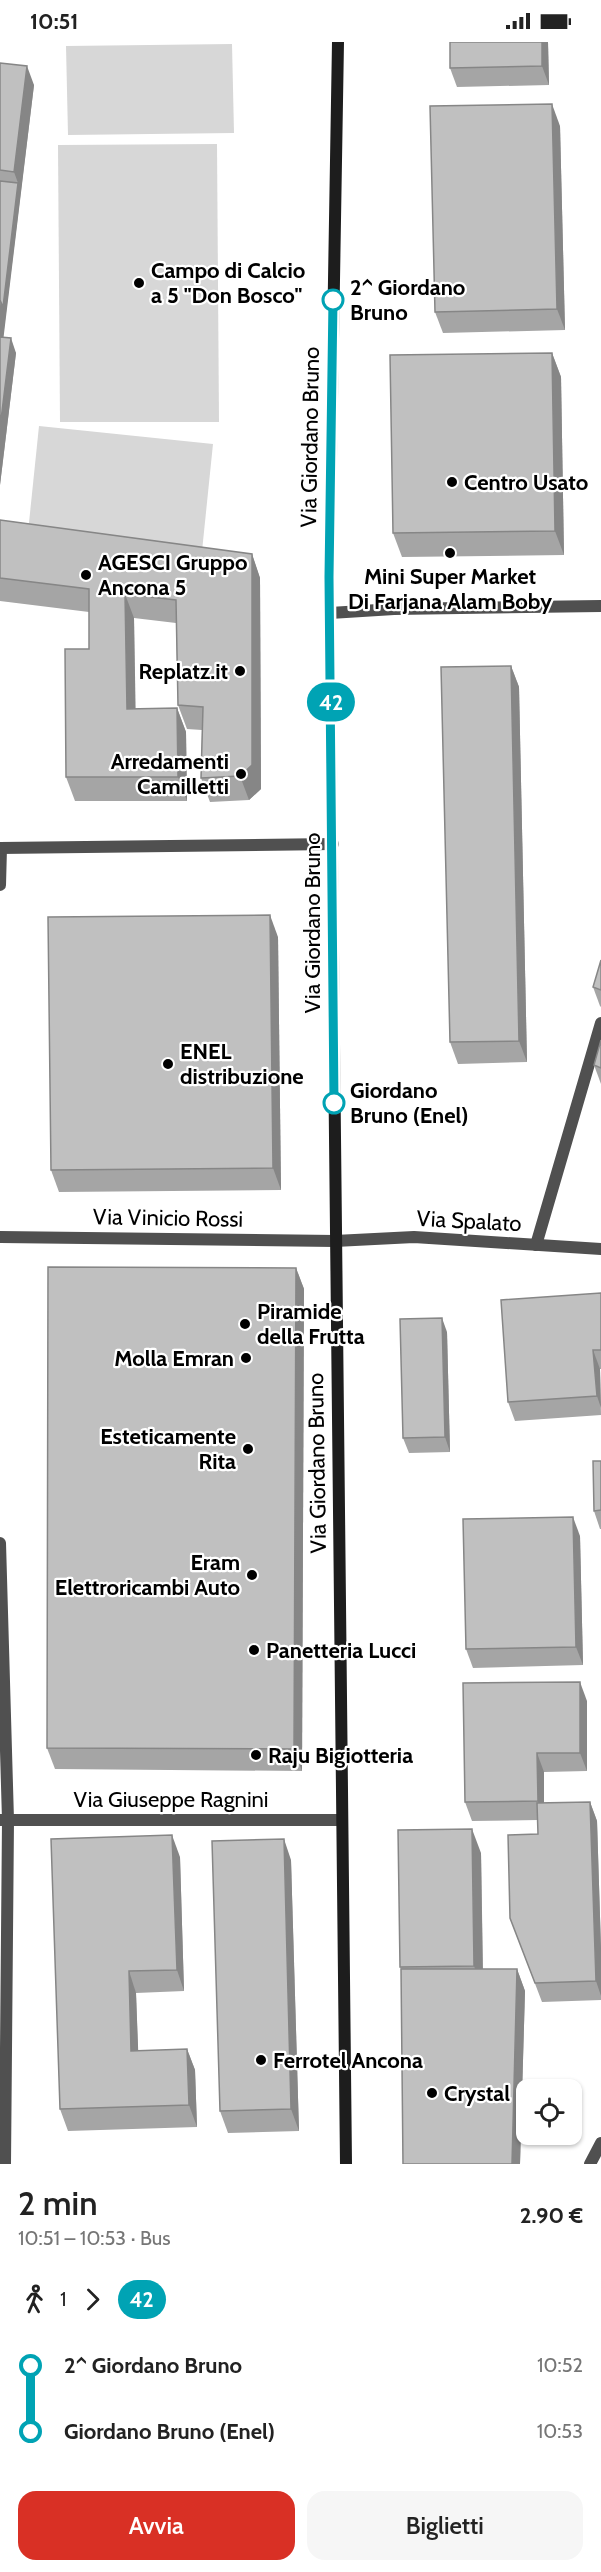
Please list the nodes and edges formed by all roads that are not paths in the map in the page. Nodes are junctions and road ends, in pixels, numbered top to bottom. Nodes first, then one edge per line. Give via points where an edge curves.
1 (338, 42) edge
2 (601, 606) edge
3 (330, 613) junction
4 (333, 843) junction
5 (1, 848) edge
6 (0, 885) edge
7 (601, 1023) edge
8 (0, 1237) edge
9 (335, 1240) junction
10 (536, 1245) junction
11 (601, 1249) edge
12 (0, 1543) edge
13 (4, 1820) edge
14 (342, 1820) junction
15 (601, 2143) edge
16 (5, 2164) edge
17 (346, 2164) edge
18 (590, 2164) edge

1 - 3 main road, Via Giordano Bruno
2 - 3 street
3 - 4 main road, Via Giordano Bruno
4 - 5 street
4 - 9 main road, Via Giordano Bruno
5 - 6 street
7 - 10 street
8 - 9 street, Via Vinicio Rossi
9 - 10 street, Via Spalato via 414,1237
9 - 14 main road, Via Giordano Bruno
10 - 11 street, Via Spalato
12 - 13 street
13 - 14 street, Via Giuseppe Ragnini
13 - 16 street
14 - 17 main road, Via Giordano Bruno
15 - 18 street

